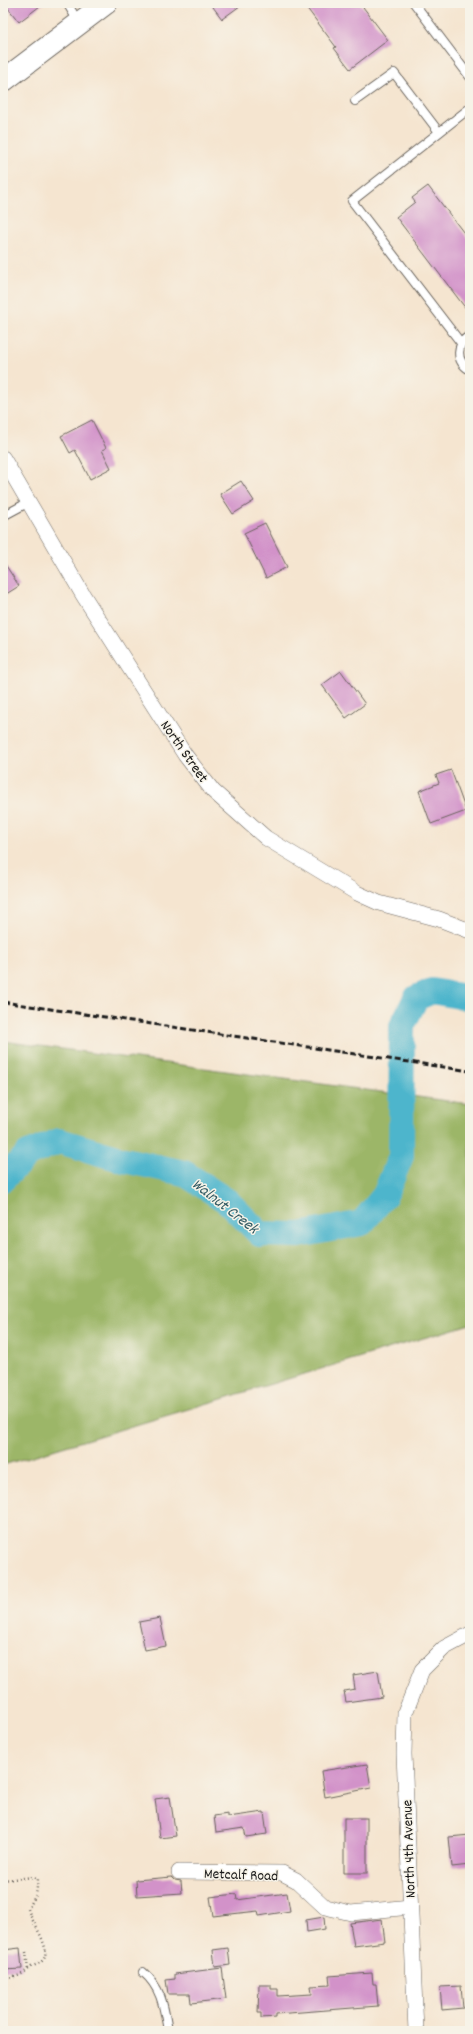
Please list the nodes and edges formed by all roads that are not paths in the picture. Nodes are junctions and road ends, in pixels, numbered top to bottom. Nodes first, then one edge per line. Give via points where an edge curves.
1 (67, 3) edge
2 (106, 3) edge
3 (414, 3) edge
4 (80, 23) junction
5 (5, 76) edge
6 (470, 77) edge
7 (356, 101) dead end
8 (470, 108) edge
9 (439, 132) junction
10 (470, 335) edge
11 (461, 343) junction
12 (470, 370) edge
13 (3, 458) edge
14 (28, 502) junction
15 (3, 516) edge
16 (470, 932) edge
17 (470, 1634) edge
18 (179, 1872) dead end
19 (410, 1907) junction
20 (143, 1972) dead end
21 (168, 2031) edge
22 (416, 2031) edge

1 - 4 lane
2 - 4 street
3 - 6 lane
4 - 5 street
7 - 9 lane via 394,73
8 - 9 lane
9 - 11 lane via 352,200
10 - 11 lane
11 - 12 lane via 460,361
13 - 14 street, North Street
14 - 15 lane
14 - 16 street, North Street via 83,595 185,755 213,791 266,838 357,893 379,903 439,920
17 - 19 street, North 4th Avenue via 444,1648 422,1670 405,1713 404,1754
18 - 19 street, Metcalf Road via 282,1873 296,1880 325,1907 351,1913
19 - 22 street, North 4th Avenue
20 - 21 lane via 159,1991

